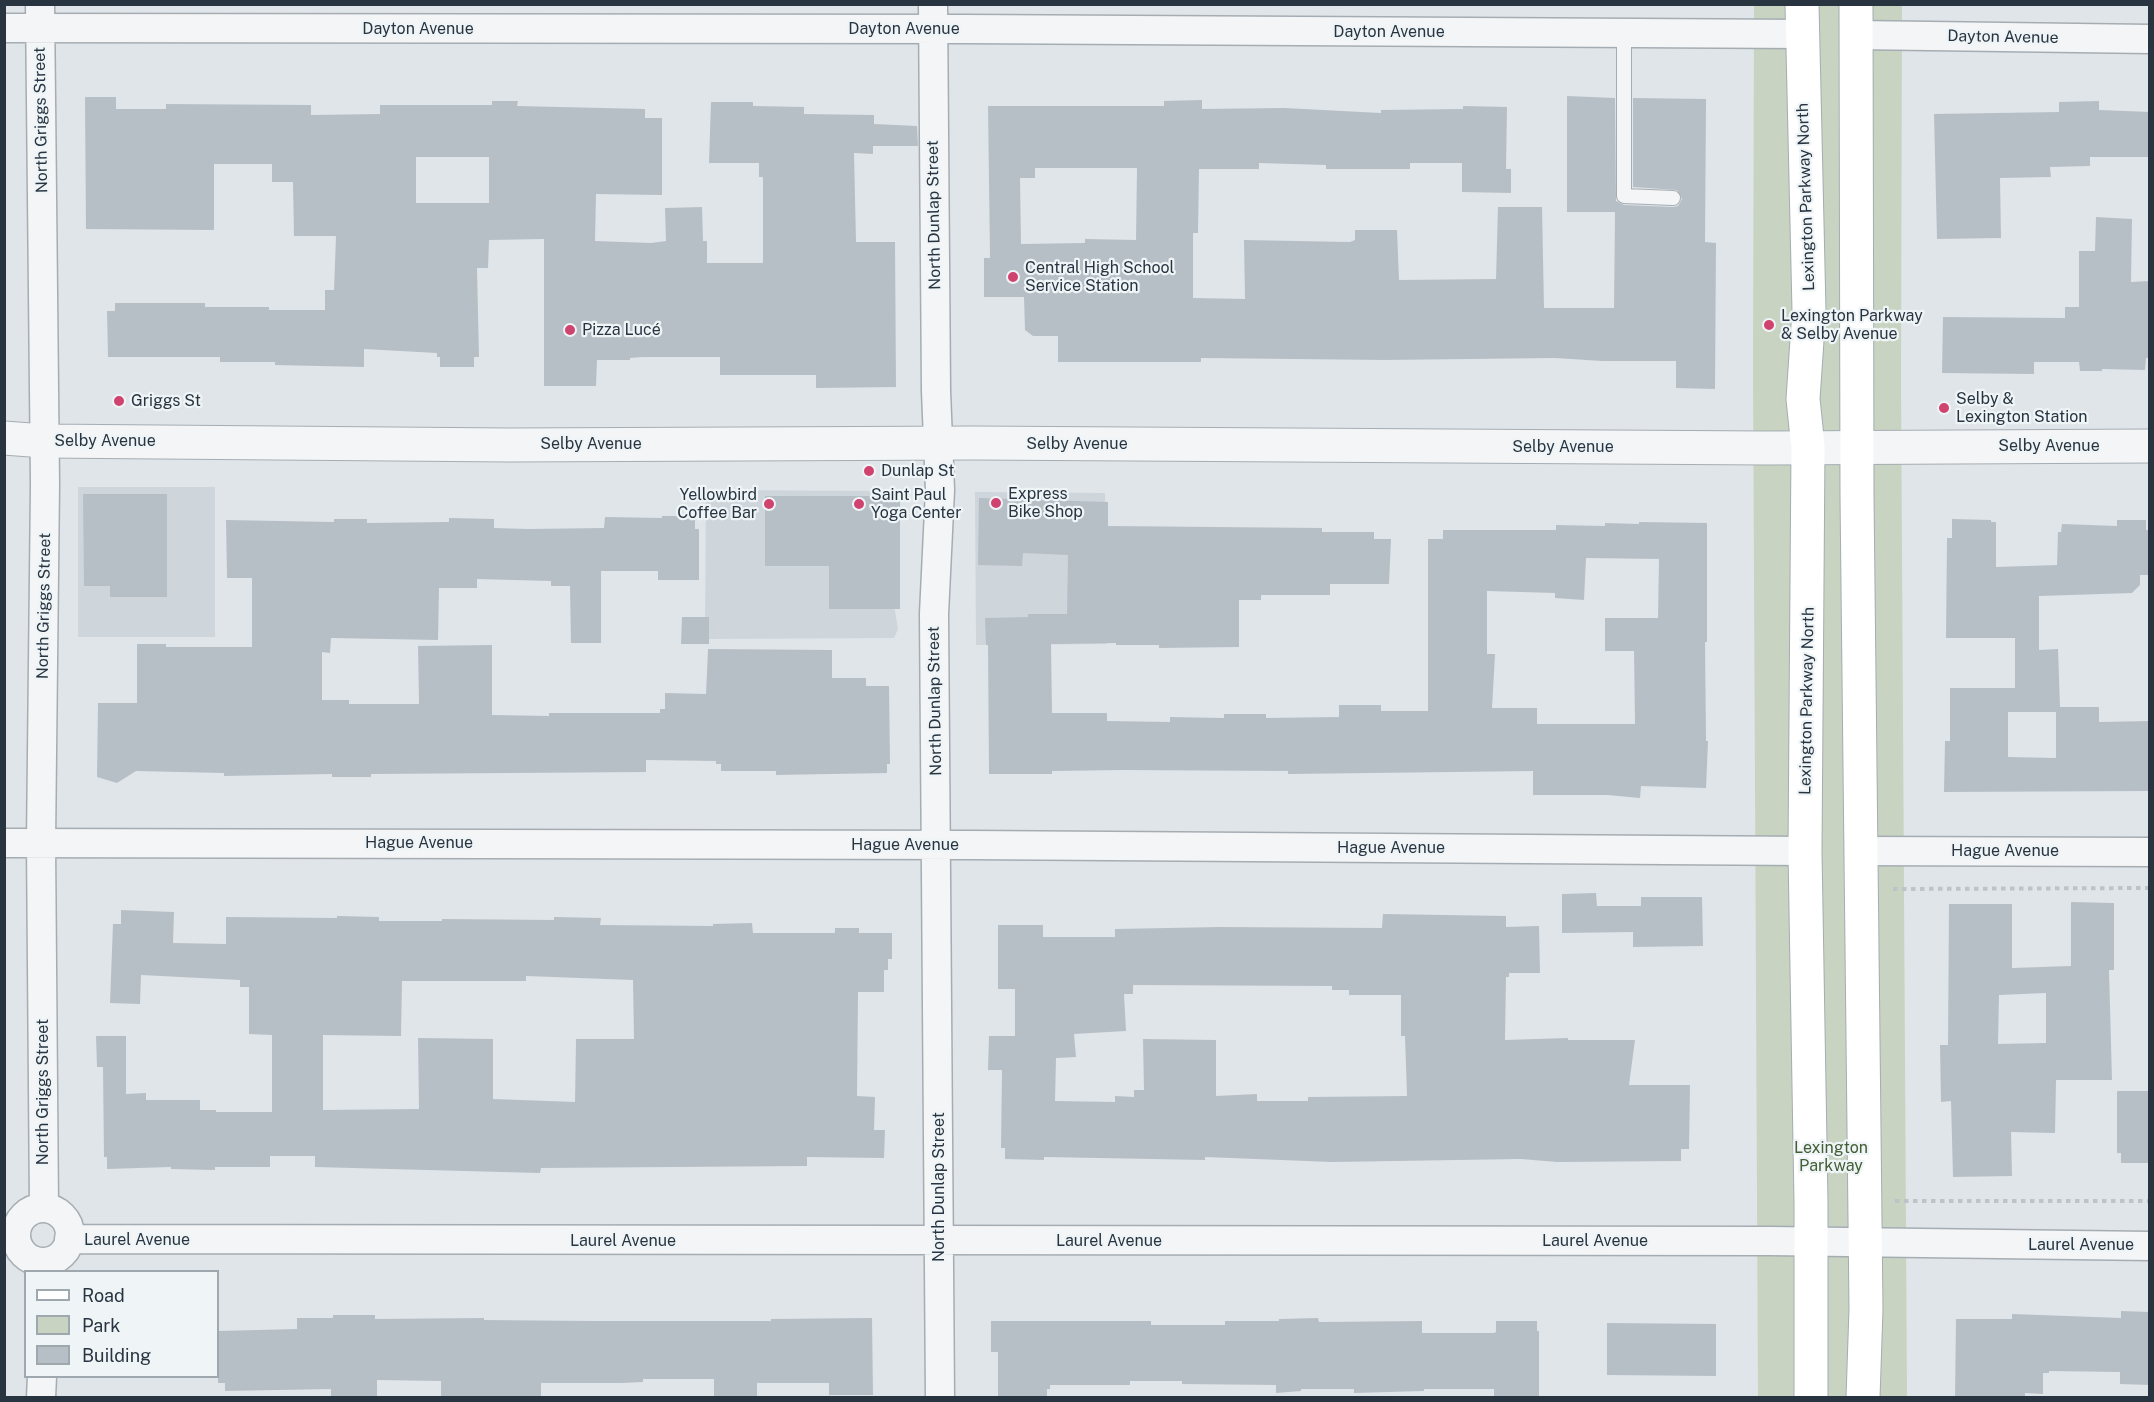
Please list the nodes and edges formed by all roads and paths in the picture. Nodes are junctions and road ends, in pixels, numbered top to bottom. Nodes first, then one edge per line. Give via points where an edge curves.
1 (40, 16) edge
2 (933, 17) edge
3 (1802, 19) edge
4 (1856, 20) edge
5 (4, 28) edge
6 (1624, 33) junction
7 (2150, 39) edge
8 (1673, 198) dead end
9 (4, 438) edge
10 (44, 441) junction
11 (937, 443) junction
12 (2150, 446) edge
13 (1808, 447) junction
14 (1857, 447) junction
15 (4, 843) edge
16 (41, 843) junction
17 (937, 845) junction
18 (1805, 851) junction
19 (1860, 851) junction
20 (2150, 852) edge
21 (2150, 888) edge
22 (1889, 890) dead end
23 (2150, 1201) edge
24 (1887, 1202) dead end
25 (44, 1208) junction
26 (10, 1238) edge
27 (69, 1239) junction
28 (939, 1241) junction
29 (1812, 1242) junction
30 (1864, 1243) junction
31 (2150, 1246) edge
32 (44, 1267) edge
33 (42, 1378) edge
34 (41, 1398) edge
35 (940, 1398) edge
36 (1811, 1398) edge
37 (1863, 1398) edge

1 - 2 street, Dayton Avenue
1 - 5 street, Dayton Avenue
1 - 10 street, North Griggs Street
2 - 6 street, Dayton Avenue
2 - 11 street, North Dunlap Street
3 - 6 street, Dayton Avenue
3 - 13 main road, Lexington Parkway North via 1809,311 1803,399
4 - 7 street, Dayton Avenue
4 - 14 main road
6 - 8 lane via 1624,196
9 - 10 street, Selby Avenue
10 - 11 street, Selby Avenue
10 - 16 street, North Griggs Street
11 - 13 street, Selby Avenue
11 - 17 street, North Dunlap Street
12 - 14 street, Selby Avenue
13 - 14 street, Selby Avenue
13 - 18 main road, Lexington Parkway North
14 - 19 main road
15 - 16 street, Hague Avenue
16 - 17 street, Hague Avenue
16 - 25 street, North Griggs Street
17 - 18 street, Hague Avenue
17 - 28 street, North Dunlap Street
18 - 29 main road, Lexington Parkway North
19 - 20 street, Hague Avenue
19 - 30 main road
21 - 22 path
23 - 24 path
25 - 26 street via 34,1209 20,1220
25 - 27 street via 60,1214 68,1225
26 - 32 street via 25,1255
27 - 28 street, Laurel Avenue
27 - 32 street via 62,1253
28 - 29 street, Laurel Avenue
28 - 35 street, North Dunlap Street
29 - 30 street, Laurel Avenue
29 - 36 main road, Lexington Parkway North
30 - 31 street, Laurel Avenue
30 - 37 main road
33 - 34 street

